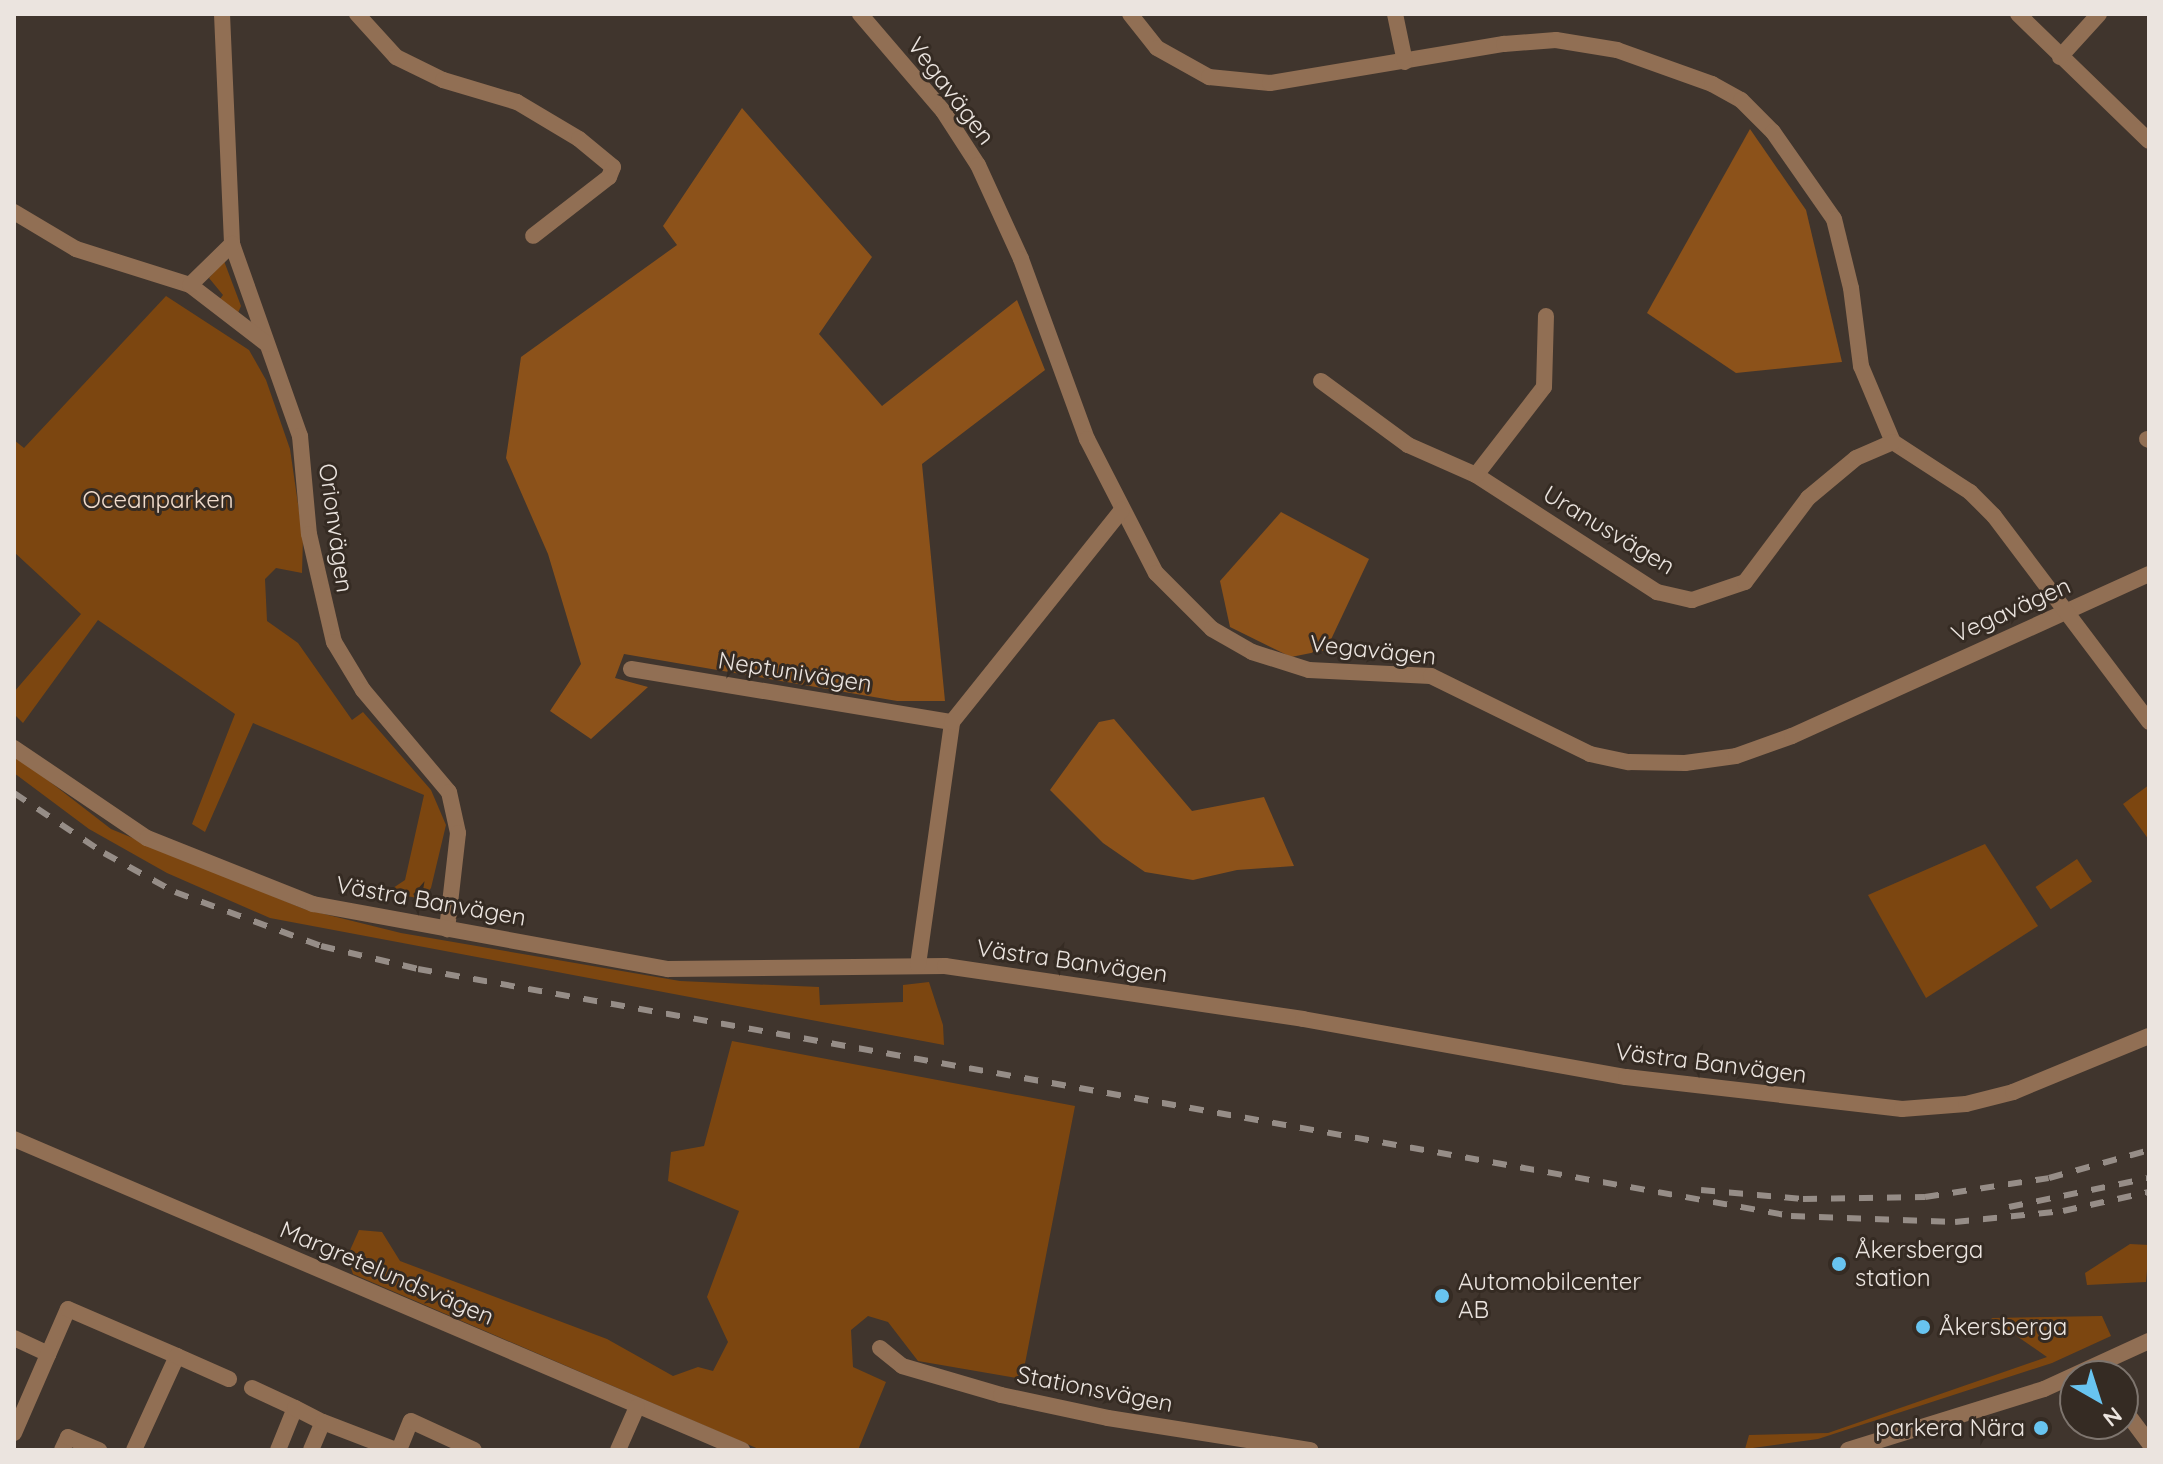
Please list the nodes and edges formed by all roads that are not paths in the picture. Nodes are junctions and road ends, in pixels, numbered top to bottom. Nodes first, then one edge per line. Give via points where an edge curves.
1 (222, 14) edge
2 (357, 14) edge
3 (860, 14) edge
4 (1130, 14) edge
5 (1395, 14) edge
6 (2018, 14) edge
7 (2099, 14) edge
8 (2060, 57) junction
9 (1405, 62) junction
10 (2149, 141) edge
11 (14, 212) edge
12 (533, 236) dead end
13 (232, 244) junction
14 (190, 285) junction
15 (1546, 316) dead end
16 (269, 345) junction
17 (1321, 381) dead end
18 (1893, 442) junction
19 (1476, 475) junction
20 (1122, 510) junction
21 (2149, 574) edge
22 (2067, 612) junction
23 (631, 669) dead end
24 (952, 722) junction
25 (2149, 722) edge
26 (14, 748) edge
27 (447, 929) junction
28 (918, 965) junction
29 (2149, 1036) edge
30 (14, 1139) edge
31 (14, 1338) edge
32 (2149, 1341) edge
33 (880, 1348) dead end
34 (48, 1354) junction
35 (177, 1356) junction
36 (2118, 1360) edge
37 (229, 1379) dead end
38 (2059, 1384) edge
39 (252, 1388) dead end
40 (637, 1407) junction
41 (295, 1408) junction
42 (323, 1422) junction
43 (14, 1433) edge
44 (1292, 1448) edge
45 (62, 1450) edge
46 (99, 1450) edge
47 (134, 1450) edge
48 (278, 1450) edge
49 (311, 1450) edge
50 (397, 1450) edge
51 (474, 1450) edge
52 (618, 1450) edge
53 (742, 1450) edge
54 (1310, 1450) edge
55 (1848, 1450) edge

1 - 13 street, Orionvägen
2 - 12 street via 396,57 443,80 517,102 579,139 613,167 609,177
3 - 20 street, Vegavägen via 943,111 978,165 1021,259 1087,439
4 - 9 street via 1157,48 1209,77 1270,83
5 - 9 street
6 - 8 street
7 - 8 street
8 - 10 street
9 - 18 street via 1504,44 1585,43 1712,84 1741,100 1773,132 1834,219 1851,288 1861,366
11 - 14 street via 102,259
13 - 14 street
13 - 16 street, Orionvägen
14 - 16 street
15 - 19 street via 1544,387
16 - 27 street, Orionvägen via 300,436 309,534 334,642 363,690 431,764 457,815
17 - 19 street, Uranusvägen via 1408,445
18 - 19 street, Uranusvägen via 1856,458 1808,498 1745,582 1692,600 1657,592
18 - 22 street via 1970,492
20 - 22 street, Vegavägen via 1156,573 1187,607 1252,652 1309,670 1431,676 1590,754 1629,762 1685,763 1736,756
20 - 24 street
21 - 22 street, Vegavägen
22 - 25 street
23 - 24 street, Neptunivägen
24 - 28 street
26 - 27 street, Västra Banvägen via 147,838 313,904
27 - 28 street, Västra Banvägen via 668,969
28 - 29 street, Västra Banvägen via 1303,1019 1512,1060 1679,1085 1902,1109 1966,1104 2013,1092
30 - 40 street, Margretelundsvägen
31 - 34 street
32 - 36 street
33 - 44 street, Stationsvägen via 902,1366 1001,1395
34 - 35 street via 68,1309
34 - 43 street
35 - 37 street
35 - 47 street
38 - 55 street
39 - 41 street
40 - 52 street
40 - 53 street, Margretelundsvägen
41 - 42 street
41 - 48 street
42 - 49 street
42 - 50 street
44 - 54 street, Stationsvägen
45 - 46 street via 68,1437
50 - 51 street via 411,1421

